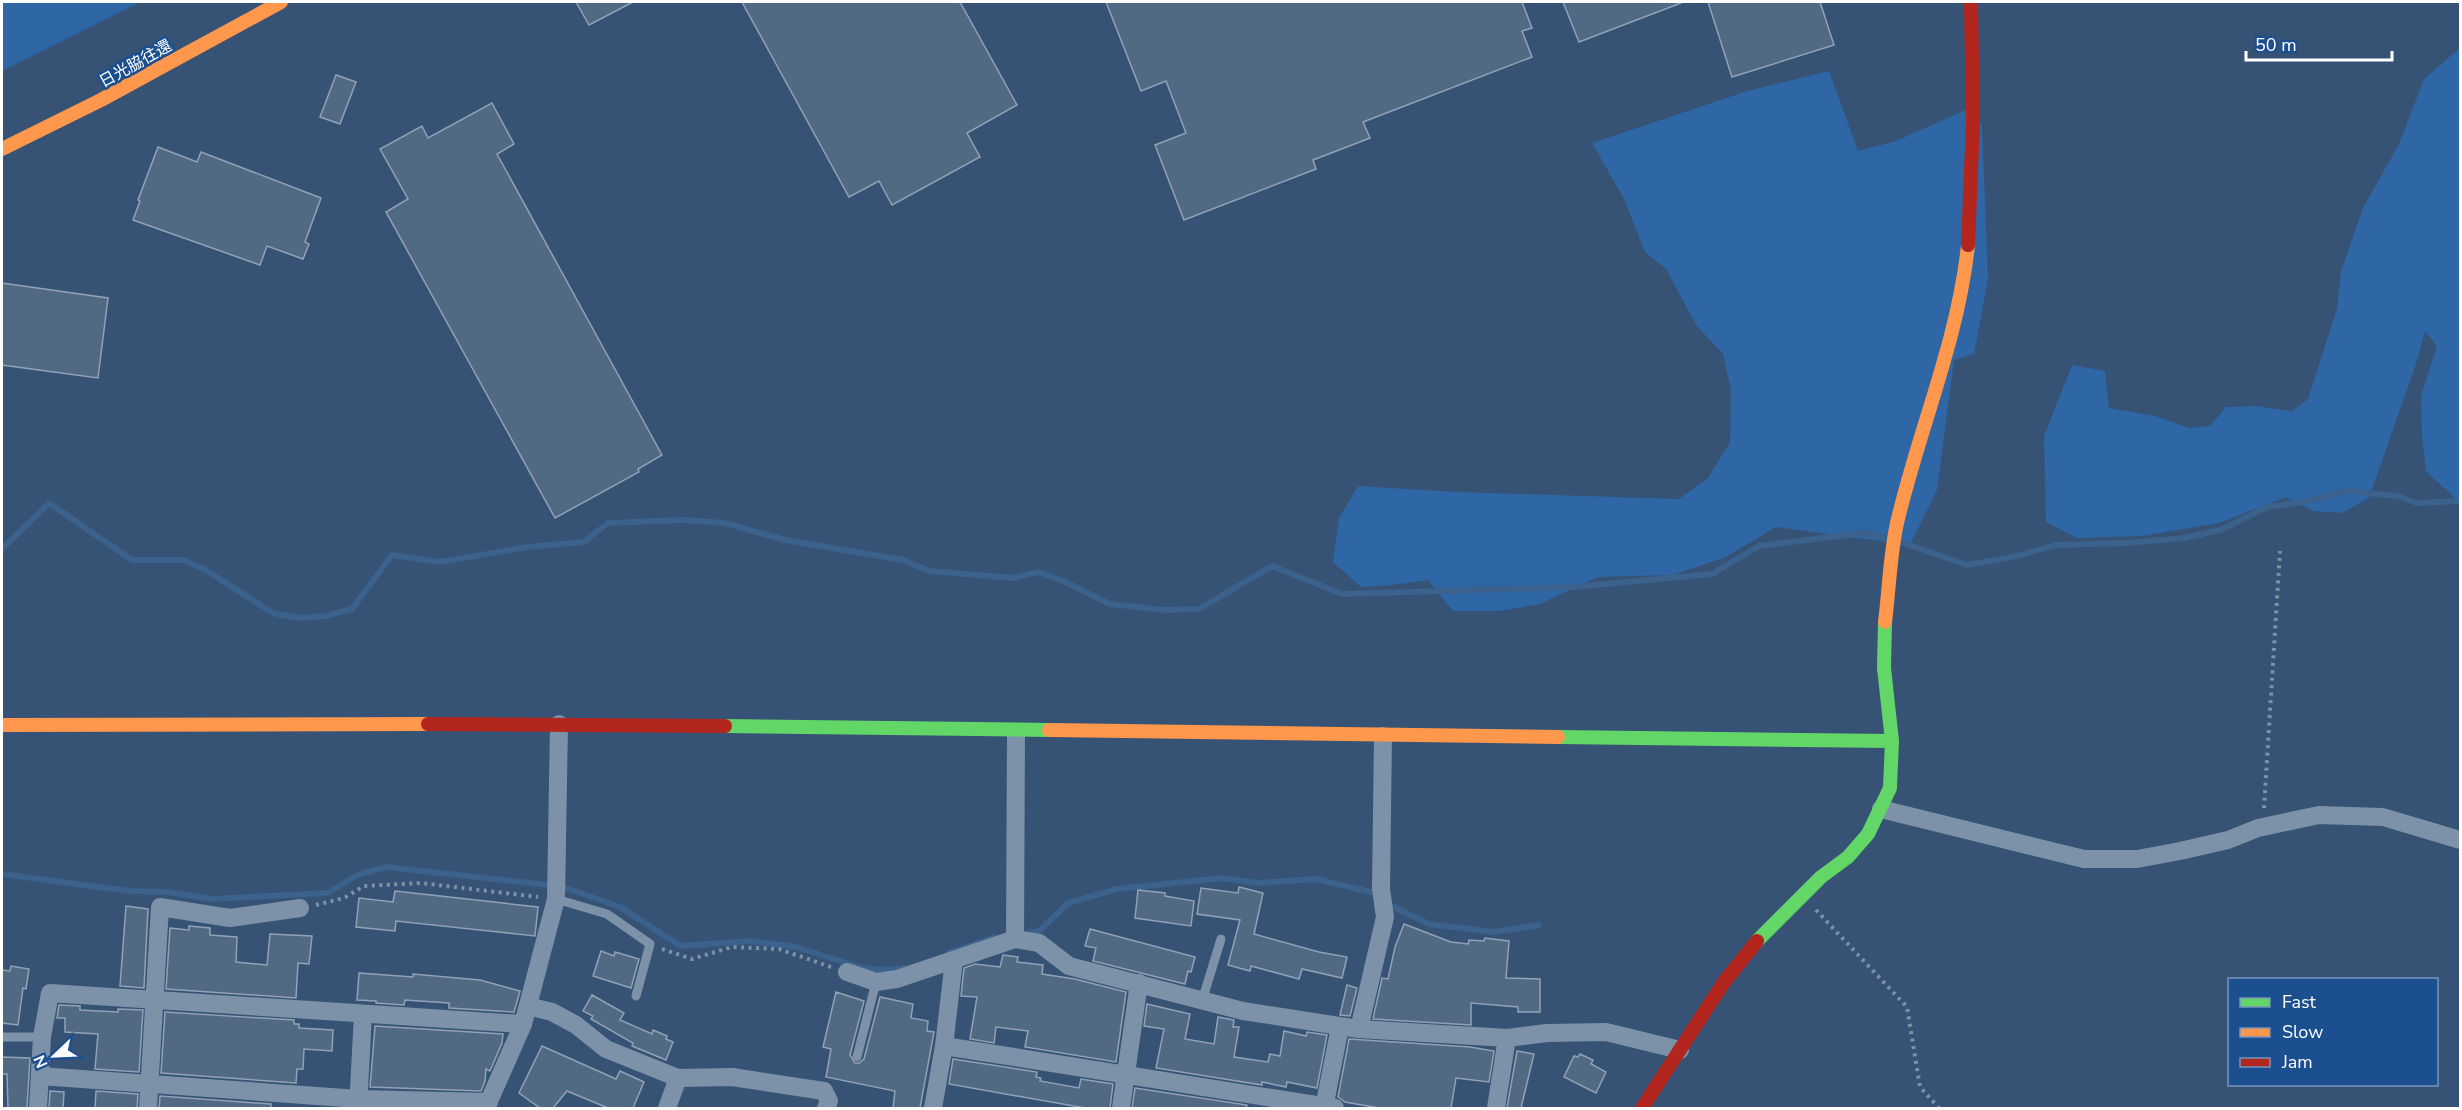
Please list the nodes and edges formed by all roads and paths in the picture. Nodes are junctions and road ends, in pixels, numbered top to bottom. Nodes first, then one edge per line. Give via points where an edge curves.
1 (281, 2) edge
2 (1971, 2) edge
3 (2, 148) edge
4 (2280, 550) dead end
5 (559, 724) junction
6 (2, 725) edge
7 (1016, 732) junction
8 (1383, 736) junction
9 (1892, 741) junction
10 (1881, 809) junction
11 (2263, 827) junction
12 (2460, 840) edge
13 (1802, 895) junction
14 (556, 899) junction
15 (300, 908) joint
16 (1015, 939) junction
17 (1221, 939) dead end
18 (650, 944) junction
19 (954, 960) junction
20 (847, 972) joint
21 (876, 982) junction
22 (1139, 983) junction
23 (636, 996) dead end
24 (153, 999) junction
25 (1202, 1001) junction
26 (363, 1014) junction
27 (525, 1015) junction
28 (1340, 1027) junction
29 (1359, 1029) junction
30 (2, 1037) edge
31 (42, 1037) junction
32 (1507, 1038) junction
33 (944, 1046) junction
34 (1680, 1050) junction
35 (857, 1057) dead end
36 (1126, 1074) junction
37 (40, 1076) junction
38 (678, 1078) junction
39 (150, 1082) junction
40 (358, 1104) edge
41 (488, 1105) edge
42 (39, 1108) edge
43 (147, 1108) edge
44 (666, 1108) edge
45 (826, 1108) edge
46 (933, 1108) edge
47 (1121, 1108) edge
48 (1328, 1108) edge
49 (1496, 1108) edge
50 (1642, 1108) edge
51 (1939, 1108) edge

1 - 3 main road, 日光脇往還 via 101,100
2 - 9 main road via 1973,123 1964,281 1949,348 1897,524 1884,631
4 - 11 path
5 - 6 main road
5 - 7 main road
5 - 14 street
7 - 8 main road
7 - 16 street
8 - 9 main road
8 - 29 street via 1382,889 1386,917
9 - 10 main road via 1890,788
10 - 11 street via 2084,860 2137,859 2228,840
10 - 13 main road via 1868,834 1848,857
11 - 12 street via 2319,815 2383,817
13 - 34 main road via 1737,966
13 - 51 path via 1907,1007 1920,1087
14 - 15 path via 421,884 364,886 344,898
14 - 18 lane via 607,914
14 - 27 street
15 - 24 street via 230,918 160,907
16 - 19 street
16 - 22 street via 1039,943 1070,966
17 - 25 lane
18 - 20 path via 692,959 732,947 779,949
18 - 23 lane
19 - 21 street via 897,980
19 - 33 street
20 - 21 street
21 - 35 lane
22 - 25 street
22 - 36 street
24 - 26 street
24 - 31 street via 50,993
24 - 39 street
25 - 28 street
26 - 27 street
26 - 40 street
27 - 38 street via 552,1012 606,1049
27 - 41 street
28 - 29 street
28 - 48 street
29 - 32 street
30 - 31 lane
31 - 37 street
32 - 34 street via 1606,1032
32 - 49 street
33 - 36 street
33 - 46 street
34 - 50 main road
36 - 47 street
36 - 48 street
37 - 39 street
37 - 42 street
38 - 44 street
38 - 45 street via 732,1077 824,1091 829,1101
39 - 40 street
39 - 43 street
40 - 41 street

